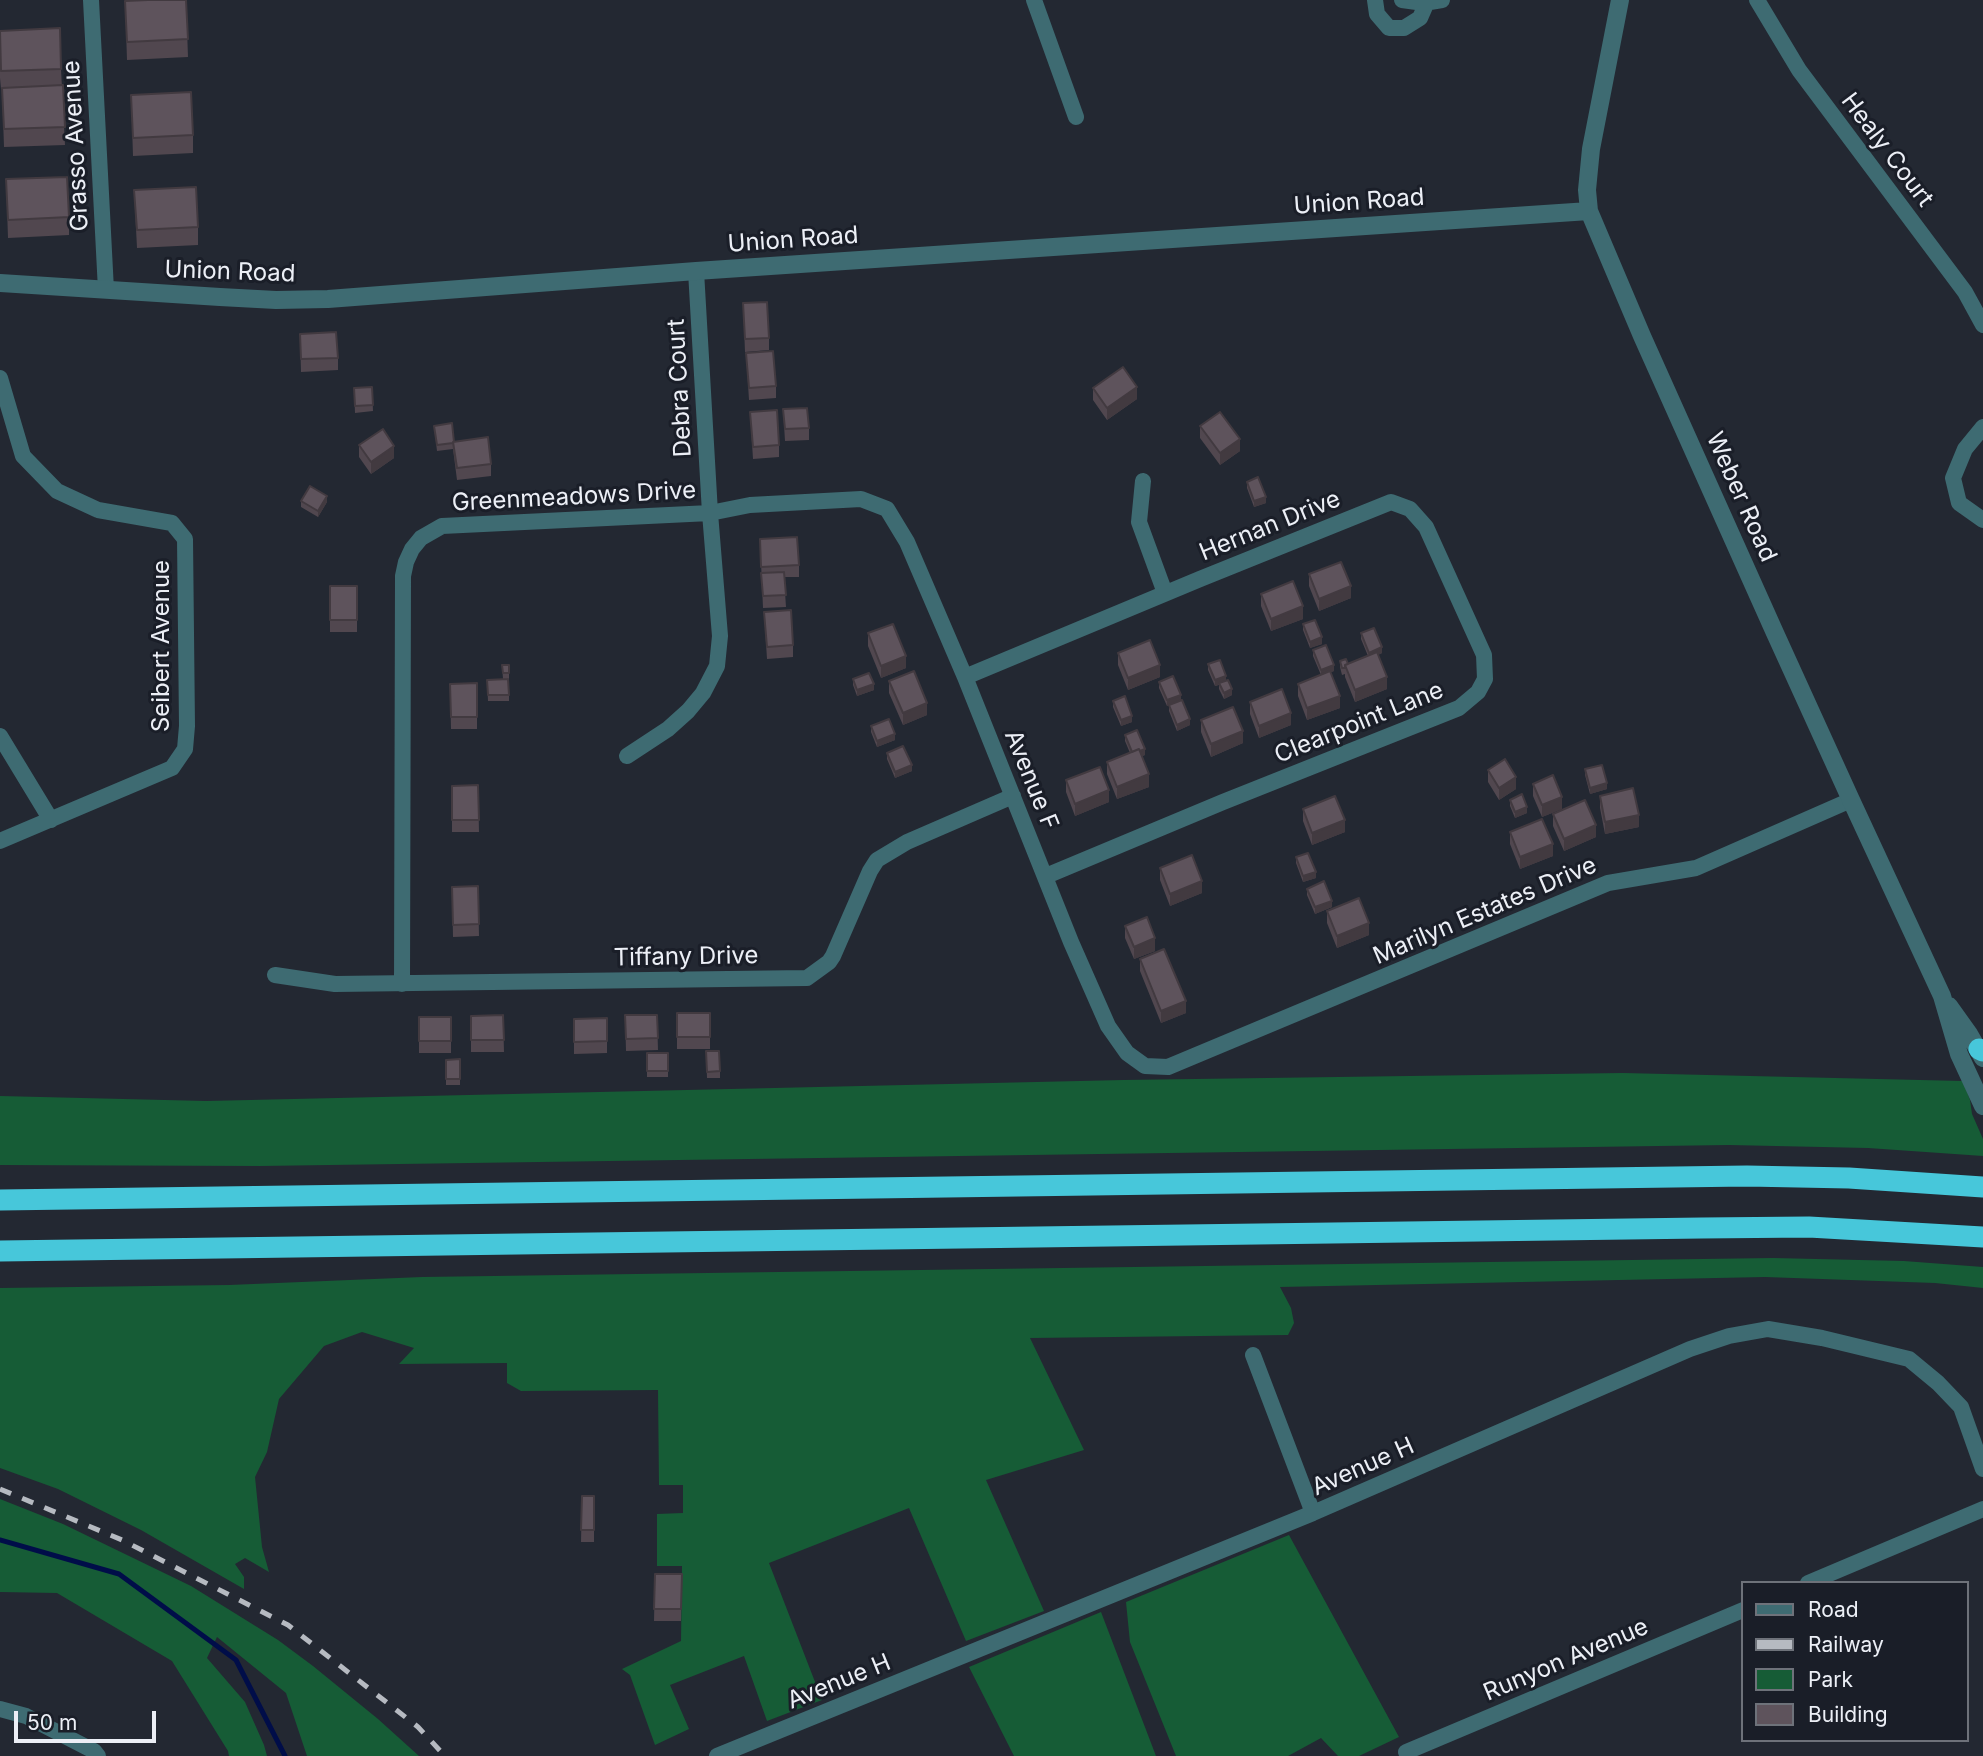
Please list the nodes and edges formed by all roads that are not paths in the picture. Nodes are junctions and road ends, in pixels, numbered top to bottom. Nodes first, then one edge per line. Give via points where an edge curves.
1 (91, 0) edge
2 (1034, 0) edge
3 (1375, 0) edge
4 (1620, 0) edge
5 (1757, 0) edge
6 (1403, 1) edge
7 (1434, 1) edge
8 (1076, 117) dead end
9 (1590, 211) junction
10 (696, 271) junction
11 (0, 283) edge
12 (106, 290) junction
13 (1983, 325) edge
14 (0, 378) edge
15 (1983, 427) edge
16 (1143, 481) dead end
17 (1391, 502) joint
18 (887, 509) joint
19 (710, 513) junction
20 (1983, 520) edge
21 (1166, 593) junction
22 (965, 677) junction
23 (0, 736) edge
24 (627, 755) dead end
25 (1013, 796) junction
26 (1851, 800) junction
27 (51, 820) junction
28 (0, 841) edge
29 (1046, 876) junction
30 (275, 975) dead end
31 (402, 984) junction
32 (1942, 996) junction
33 (1981, 1053) edge
34 (1139, 1064) joint
35 (1983, 1106) edge
36 (1983, 1187) edge
37 (0, 1200) edge
38 (1983, 1237) edge
39 (0, 1251) edge
40 (1252, 1355) dead end
41 (1983, 1469) edge
42 (1983, 1509) edge
43 (1314, 1513) junction
44 (1813, 1581) edge
45 (1742, 1610) edge
46 (0, 1709) edge
47 (1406, 1752) dead end
48 (99, 1756) edge
49 (717, 1756) edge

1 - 12 street, Grasso Avenue
2 - 8 street
3 - 7 street via 1377,14 1389,28 1404,28
4 - 9 street, Weber Road via 1591,149
5 - 13 street, Healy Court via 1799,70 1965,292
6 - 7 street
9 - 10 street, Union Road
9 - 26 street, Weber Road
10 - 12 street, Union Road via 328,299
10 - 19 street, Debra Court
11 - 12 street, Union Road
14 - 27 street, Seibert Avenue via 23,456 57,491 98,510 172,523 184,540 185,749 172,768
15 - 20 street via 1965,449 1953,478 1959,503
16 - 21 street via 1139,522
17 - 21 street, Hernan Drive
17 - 29 street, Clearpoint Lane via 1410,509 1426,527 1484,655 1485,679 1478,692 1459,709
18 - 19 street, Greenmeadows Drive via 861,499 750,505
18 - 22 street, Avenue F via 907,542
19 - 24 street, Debra Court via 720,636 717,666 688,711
19 - 31 street, Greenmeadows Drive via 442,526 412,549 403,576
21 - 22 street, Hernan Drive
22 - 25 street, Avenue F
23 - 27 street
25 - 29 street, Avenue F
25 - 31 street, Tiffany Drive via 907,842 877,860 834,956 807,978
26 - 32 street, Weber Road
26 - 34 street, Marilyn Estates Drive via 1696,868 1608,883 1168,1067
27 - 28 street
29 - 34 street, Avenue F via 1108,1026
30 - 31 street, Tiffany Drive via 335,984
32 - 33 street, Weber Road
32 - 35 street, Weber Road via 1959,1054
36 - 37 highway via 1849,1178 1734,1177
38 - 39 highway via 1809,1227 1715,1227
40 - 43 street
41 - 43 street, Avenue H via 1961,1407 1909,1359 1768,1329 1690,1349
42 - 44 street
43 - 49 street, Avenue H
45 - 47 street, Runyon Avenue
46 - 48 street via 26,1716

